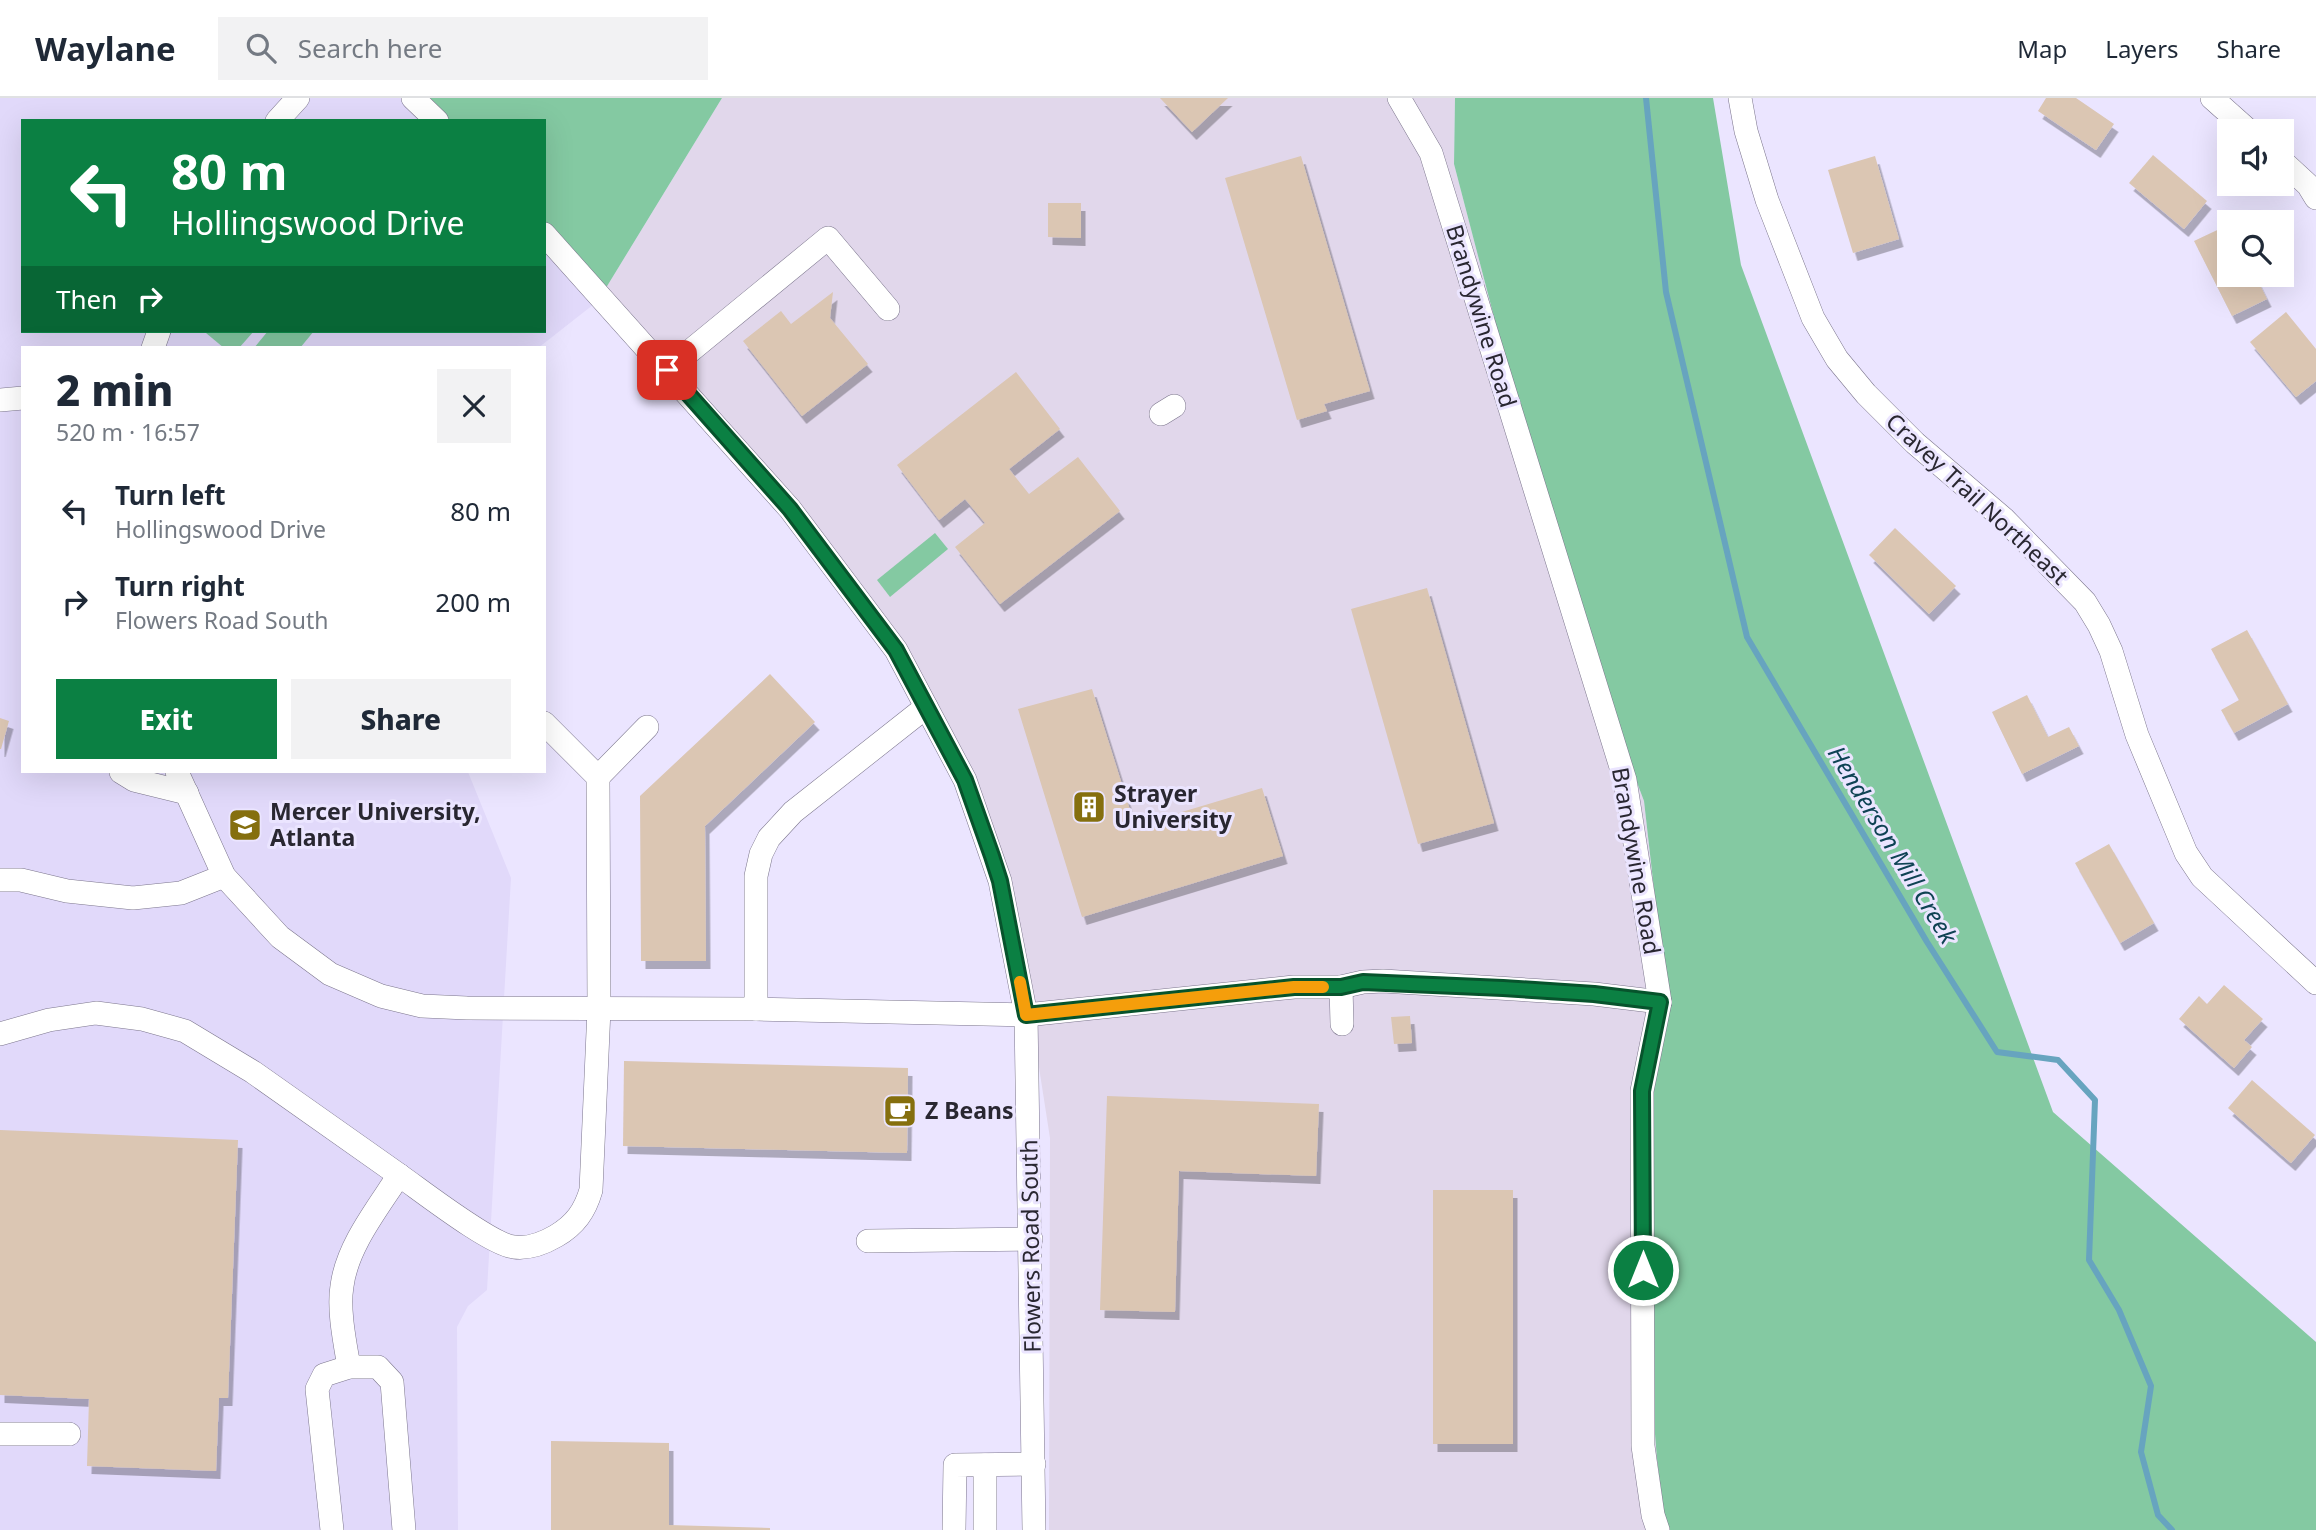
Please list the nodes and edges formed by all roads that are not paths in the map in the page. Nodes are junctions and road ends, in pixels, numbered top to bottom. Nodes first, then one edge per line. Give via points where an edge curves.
1 (298, 98) edge
2 (413, 98) edge
3 (1399, 98) edge
4 (1740, 98) edge
5 (2212, 98) edge
6 (279, 119) edge
7 (435, 119) edge
8 (2236, 119) edge
9 (2294, 172) edge
10 (2316, 198) edge
11 (546, 236) edge
12 (888, 309) dead end
13 (667, 370) junction
14 (21, 398) edge
15 (0, 400) edge
16 (926, 707) junction
17 (546, 725) edge
18 (647, 727) dead end
19 (123, 773) edge
20 (177, 773) edge
21 (598, 777) junction
22 (187, 793) junction
23 (224, 876) junction
24 (0, 880) edge
25 (2316, 983) edge
26 (1341, 987) junction
27 (1660, 1002) junction
28 (599, 1009) junction
29 (757, 1009) junction
30 (1026, 1015) junction
31 (1342, 1024) dead end
32 (0, 1034) edge
33 (399, 1175) junction
34 (1031, 1239) junction
35 (868, 1241) dead end
36 (349, 1367) junction
37 (0, 1434) edge
38 (69, 1434) dead end
39 (1034, 1464) junction
40 (985, 1465) junction
41 (332, 1530) edge
42 (404, 1530) edge
43 (954, 1530) edge
44 (985, 1530) edge
45 (1034, 1530) edge
46 (1657, 1530) edge

1 - 6 street
2 - 7 street
3 - 27 street, Brandywine Road via 1431,153 1625,780
4 - 25 street, Cravey Trail Northeast via 1767,200 1814,318 1837,359 1915,443 2004,519 2085,602 2111,651 2137,735 2186,853 2202,877
5 - 8 street
9 - 10 street
11 - 13 street, Flowers Road South
12 - 13 street via 828,238
13 - 16 street, Flowers Road South via 790,509 896,650
14 - 15 street
16 - 29 street via 793,812 769,838 756,876
16 - 30 street, Flowers Road South via 965,780 1000,881
17 - 21 street
18 - 21 street
19 - 22 street
20 - 22 street
21 - 28 street
22 - 23 street
23 - 24 street via 181,893 133,898
23 - 28 street via 280,937 330,974 381,996 422,1006
26 - 27 street via 1409,982
26 - 30 street via 1294,987
26 - 31 street
27 - 46 street, Brandywine Road via 1642,1091 1643,1446
28 - 29 street
28 - 33 street via 591,1190 585,1209 568,1229 549,1241 512,1247 485,1235
29 - 30 street
30 - 34 street, Flowers Road South
32 - 33 street via 96,1013 142,1018 185,1031 253,1072
33 - 36 street via 356,1242 341,1286
34 - 35 street
34 - 39 street, Flowers Road South
36 - 41 street via 324,1375 317,1389
36 - 42 street via 378,1367 392,1382
37 - 38 street
39 - 40 street
39 - 45 street, Flowers Road South
40 - 43 street via 955,1465
40 - 44 street

